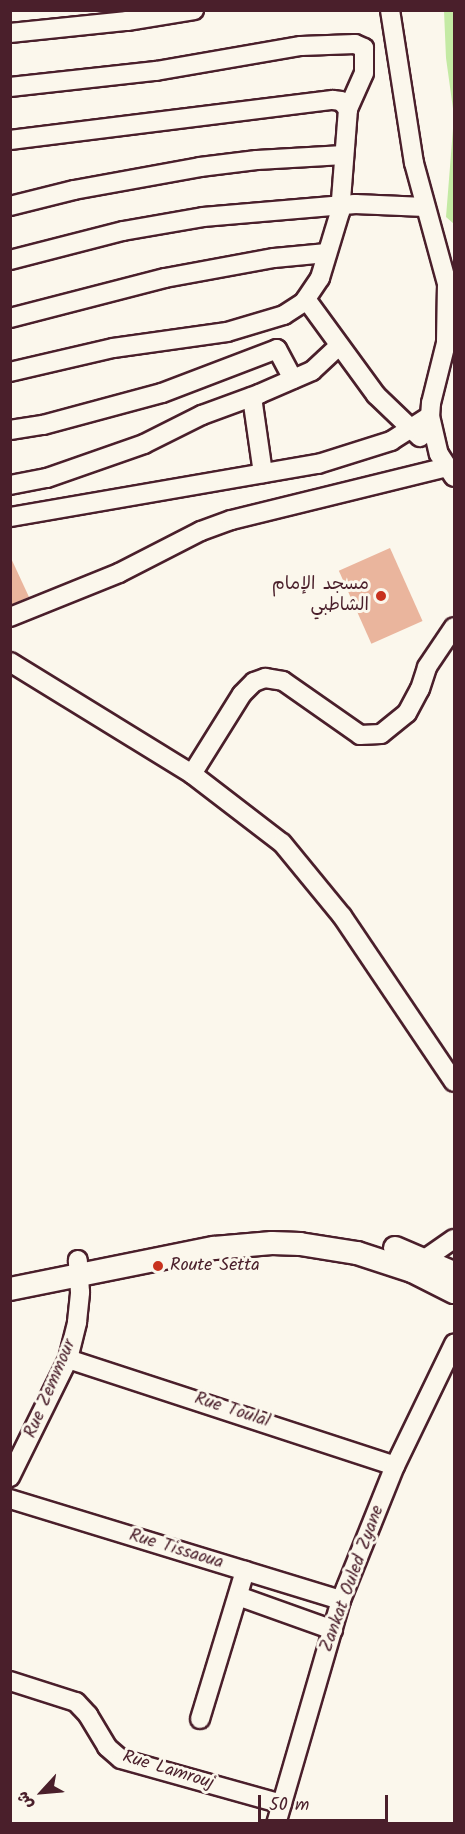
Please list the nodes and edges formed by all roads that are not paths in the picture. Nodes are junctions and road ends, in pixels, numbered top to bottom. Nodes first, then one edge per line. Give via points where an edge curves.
1 (194, 10) edge
2 (390, 10) edge
3 (10, 33) edge
4 (10, 87) edge
5 (348, 110) junction
6 (10, 140) edge
7 (344, 155) junction
8 (341, 205) junction
9 (10, 206) edge
10 (425, 207) junction
11 (447, 247) edge
12 (327, 253) junction
13 (10, 260) edge
14 (306, 299) junction
15 (10, 318) edge
16 (339, 346) junction
17 (10, 372) edge
18 (293, 379) junction
19 (252, 397) junction
20 (430, 416) junction
21 (10, 430) edge
22 (411, 430) junction
23 (447, 466) edge
24 (263, 473) junction
25 (10, 485) edge
26 (10, 517) edge
27 (10, 617) edge
28 (454, 627) edge
29 (10, 662) edge
30 (192, 774) junction
31 (454, 1082) edge
32 (454, 1239) edge
33 (392, 1255) junction
34 (425, 1259) junction
35 (79, 1268) junction
36 (454, 1273) edge
37 (10, 1274) edge
38 (10, 1289) edge
39 (454, 1292) edge
40 (454, 1344) edge
41 (68, 1359) junction
42 (395, 1466) junction
43 (10, 1478) edge
44 (10, 1499) edge
45 (245, 1571) junction
46 (238, 1596) junction
47 (341, 1600) junction
48 (333, 1630) junction
49 (10, 1681) edge
50 (200, 1719) dead end
51 (282, 1804) junction
52 (276, 1824) edge

1 - 3 street
2 - 10 street via 407,130
4 - 5 street via 176,69 301,46 359,44 364,48 364,73
5 - 6 street via 341,101 333,100
5 - 7 street
7 - 8 street
7 - 9 street via 200,167
8 - 10 street
8 - 12 street
8 - 13 street via 203,217 123,231
10 - 11 street
11 - 20 street via 448,322
12 - 14 street via 320,278
12 - 15 street via 274,258 165,278
14 - 16 street
14 - 17 street via 284,315 227,332 114,348
16 - 18 street via 312,371
16 - 22 street via 376,395
18 - 19 street
18 - 21 street via 276,349 162,393 43,426
19 - 24 street
19 - 25 street via 202,415 116,455 48,478
20 - 22 street
20 - 23 street
22 - 23 street
22 - 24 street via 372,448 309,466
23 - 27 street via 211,527 119,573
24 - 26 street
28 - 30 street via 427,667 407,713 381,734 360,735 283,681 266,678 254,682 242,694
29 - 30 street
30 - 31 street via 282,843 312,876
32 - 34 street
33 - 34 main road
33 - 35 main road via 320,1232 266,1229 212,1234
33 - 39 main road
34 - 36 main road
35 - 37 main road
35 - 38 main road
35 - 41 street, Rue Zemmour via 77,1322
40 - 42 street, Zankat Ouled Zyane
41 - 42 street, Rue Toulal
41 - 43 street, Rue Zemmour
42 - 47 street, Zankat Ouled Zyane
44 - 45 street, Rue Tissaoua
45 - 46 street
45 - 47 street, Rue Tissaoua
46 - 48 street
46 - 50 street
47 - 48 street, Zankat Ouled Zyane
48 - 51 street, Zankat Ouled Zyane
49 - 51 street, Rue Lamrouj via 76,1702 107,1747 121,1759
51 - 52 street, Zankat Ouled Zyane

